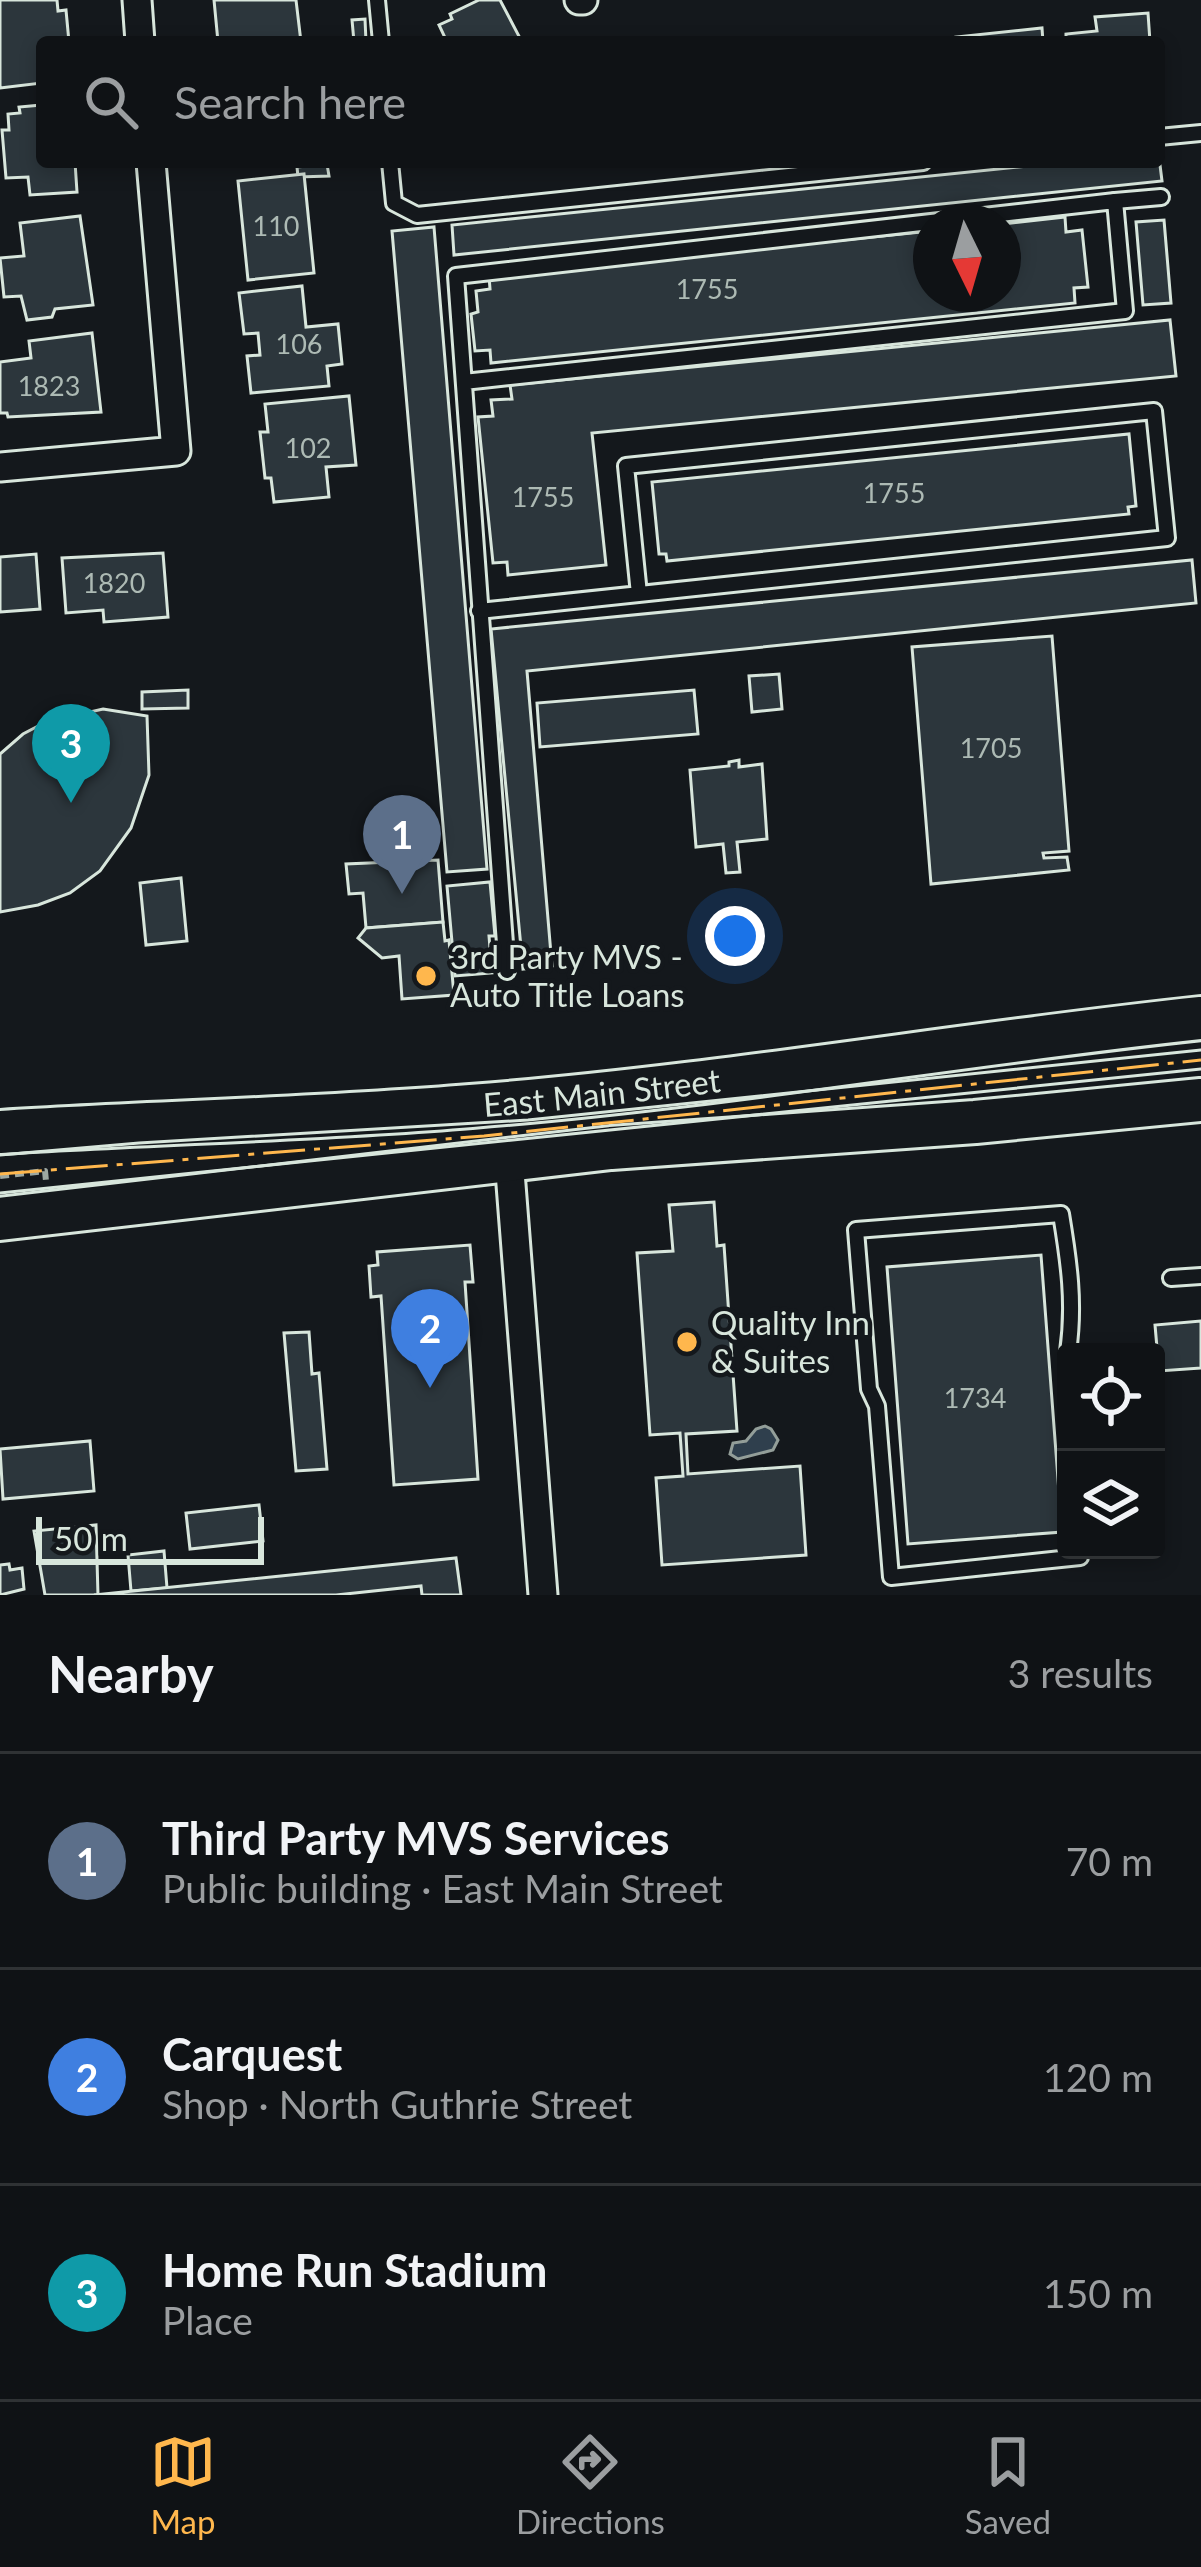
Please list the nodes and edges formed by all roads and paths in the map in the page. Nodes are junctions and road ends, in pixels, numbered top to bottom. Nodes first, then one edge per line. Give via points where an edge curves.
1 (136, 0) edge
2 (377, 0) edge
3 (139, 36) edge
4 (380, 36) edge
5 (1201, 133) edge
6 (1165, 136) edge
7 (152, 168) edge
8 (391, 168) edge
9 (866, 168) edge
10 (1161, 196) dead end
11 (1115, 201) junction
12 (464, 382) junction
13 (0, 467) edge
14 (1187, 532) dead end
15 (1167, 538) junction
16 (639, 594) junction
17 (478, 611) junction
18 (507, 971) dead end
19 (1201, 1018) edge
20 (1201, 1100) edge
21 (0, 1132) edge
22 (508, 1159) junction
23 (0, 1176) edge
24 (46, 1181) dead end
25 (0, 1219) edge
26 (1201, 1276) edge
27 (1171, 1278) dead end
28 (1069, 1343) edge
29 (1061, 1559) edge
30 (543, 1595) edge

1 - 3 street
2 - 4 lane
5 - 6 lane
7 - 13 street via 176,451
8 - 9 lane via 394,203 417,215
10 - 11 lane
11 - 12 lane via 457,276
11 - 12 lane via 1125,311
12 - 17 lane
14 - 15 lane
15 - 16 lane
15 - 16 lane via 1154,411 626,466
16 - 17 lane
17 - 18 lane
19 - 21 main road, East Main Street via 487,1105
20 - 22 main road, East Main Street
22 - 25 main road, East Main Street
22 - 30 street
23 - 24 path via 45,1171
26 - 27 lane
28 - 29 lane via 1072,1279 1061,1214 856,1230 891,1577

